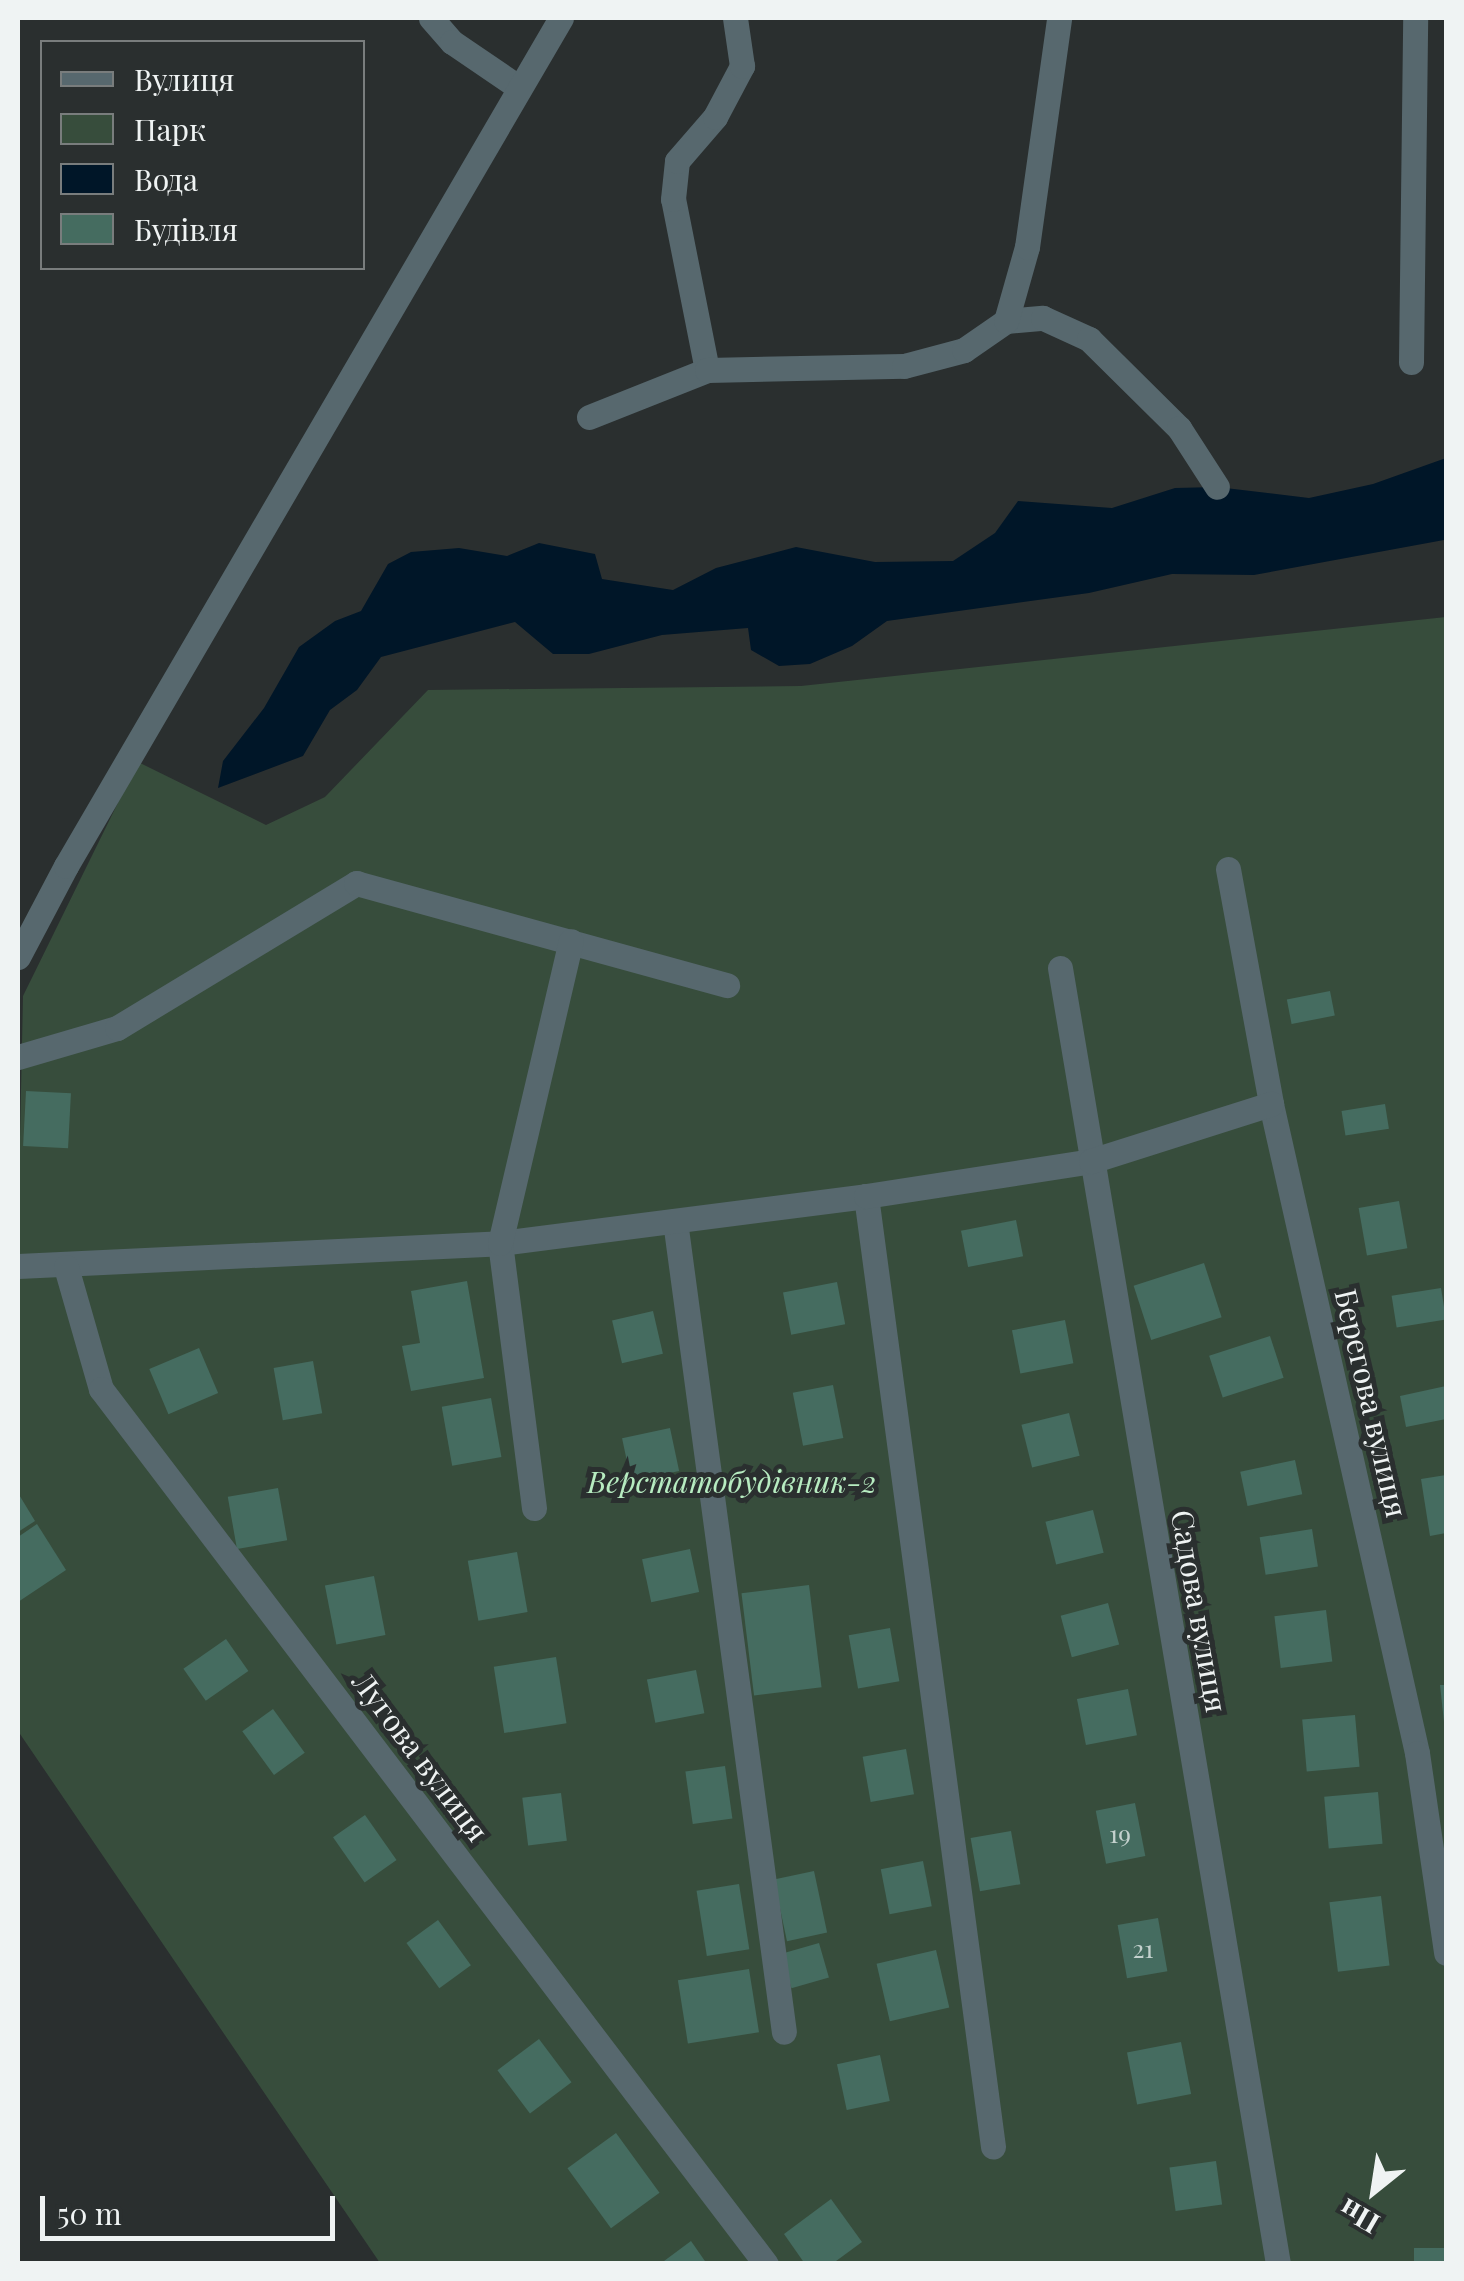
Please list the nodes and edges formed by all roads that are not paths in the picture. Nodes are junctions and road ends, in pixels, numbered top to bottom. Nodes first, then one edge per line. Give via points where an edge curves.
1 (432, 18) edge
2 (562, 18) edge
3 (736, 18) edge
4 (1059, 18) edge
5 (1415, 18) edge
6 (518, 87) junction
7 (1006, 322) junction
8 (1410, 362) dead end
9 (707, 370) junction
10 (589, 416) dead end
11 (1217, 487) dead end
12 (1228, 869) dead end
13 (571, 942) junction
14 (18, 957) edge
15 (1060, 968) dead end
16 (728, 985) dead end
17 (18, 1057) edge
18 (1271, 1104) junction
19 (1091, 1161) junction
20 (866, 1196) junction
21 (675, 1220) junction
22 (500, 1242) junction
23 (18, 1266) edge
24 (66, 1267) junction
25 (534, 1508) dead end
26 (1446, 1953) edge
27 (784, 2032) dead end
28 (992, 2147) dead end
29 (766, 2264) edge
30 (1278, 2264) edge

1 - 6 street via 452,42
2 - 6 street
3 - 9 street via 742,66 715,117 678,161 674,199
4 - 7 street via 1027,247
5 - 8 street
6 - 14 street
7 - 9 street via 964,350 904,366
7 - 11 street via 1042,318 1089,339 1179,428
9 - 10 street
12 - 18 street, Берегова вулиця
13 - 16 street
13 - 17 street via 356,883 117,1028
13 - 22 street
15 - 19 street, Садова вулиця
18 - 19 street
18 - 26 street, Берегова вулиця via 1417,1753
19 - 20 street
19 - 30 street, Садова вулиця
20 - 21 street
20 - 28 street
21 - 22 street
21 - 27 street
22 - 24 street
22 - 25 street
23 - 24 street
24 - 29 street, Лугова вулиця via 101,1389

